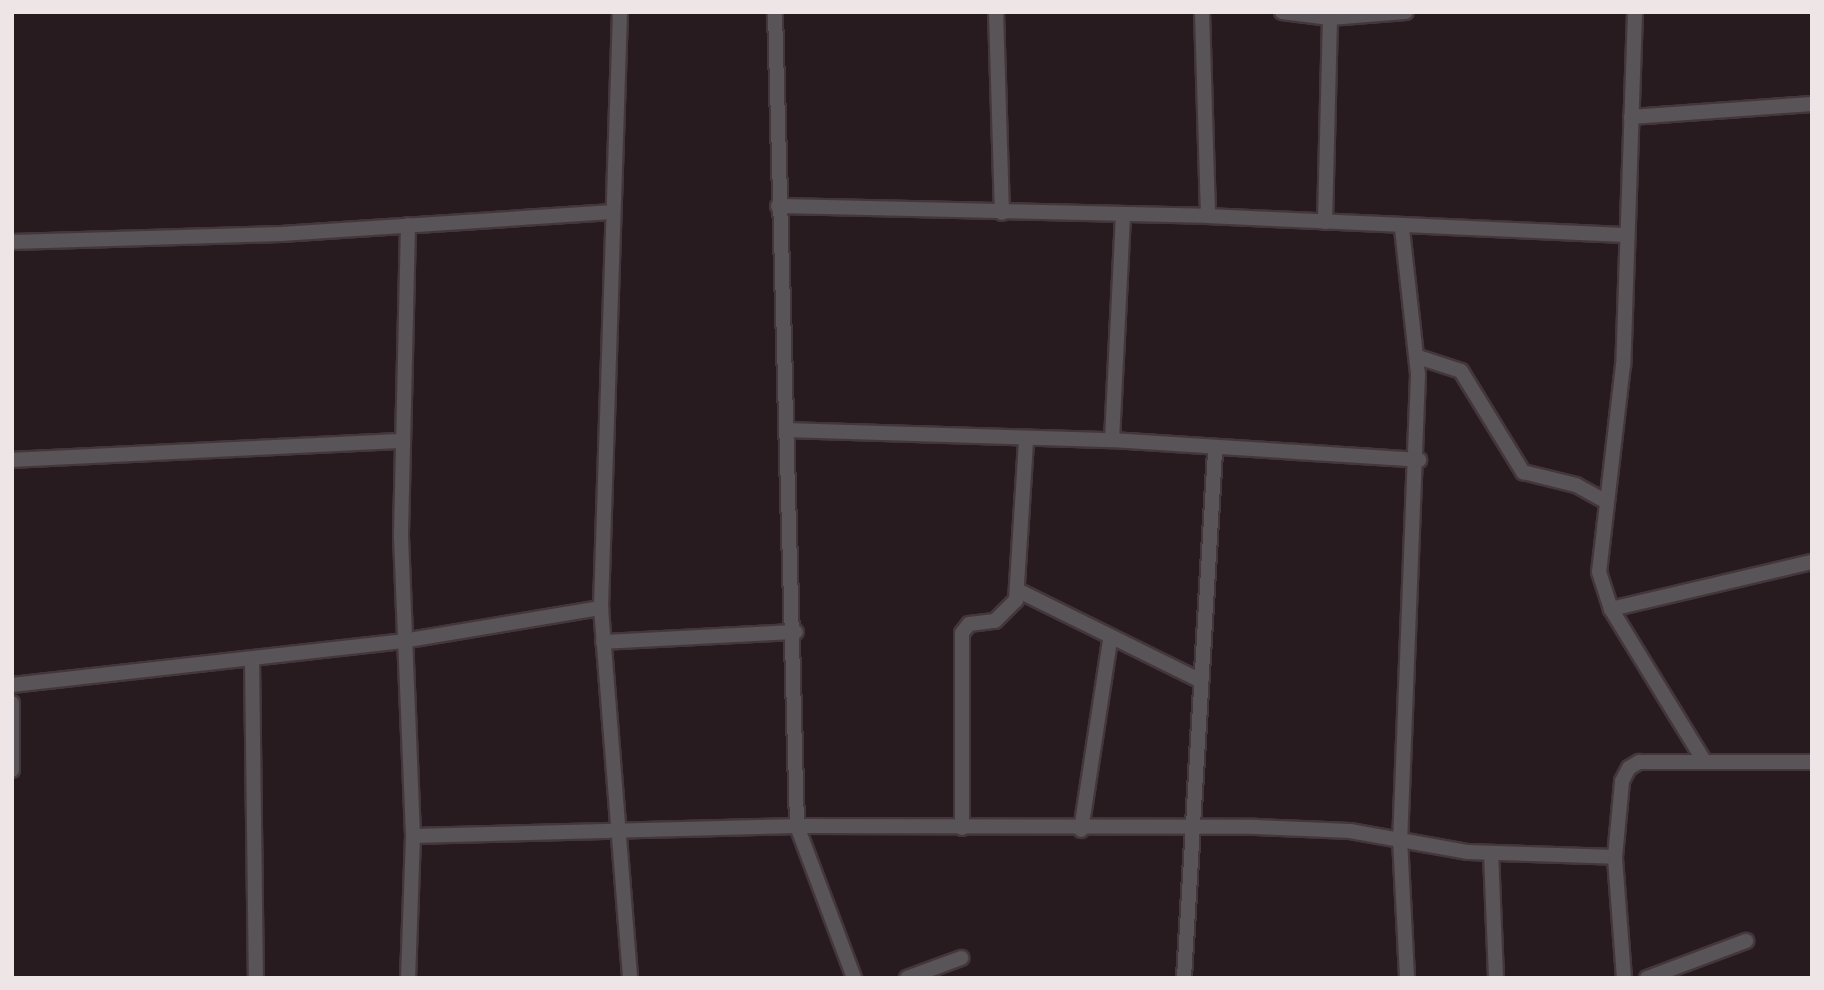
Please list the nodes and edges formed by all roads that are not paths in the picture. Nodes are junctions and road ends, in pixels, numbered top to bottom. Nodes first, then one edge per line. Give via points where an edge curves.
1 (620, 12) edge
2 (775, 12) edge
3 (996, 12) edge
4 (1202, 12) edge
5 (1282, 12) edge
6 (1406, 12) edge
7 (1635, 12) edge
8 (1330, 18) junction
9 (1812, 104) edge
10 (1631, 117) junction
11 (778, 206) junction
12 (612, 212) junction
13 (1002, 213) junction
14 (1208, 216) junction
15 (1122, 218) junction
16 (1325, 222) junction
17 (408, 225) junction
18 (1402, 229) junction
19 (1623, 235) junction
20 (12, 242) edge
21 (1418, 357) junction
22 (786, 430) junction
23 (1026, 440) junction
24 (1112, 440) junction
25 (402, 441) junction
26 (1215, 450) junction
27 (12, 460) edge
28 (1419, 460) junction
29 (1608, 502) junction
30 (1812, 562) edge
31 (1018, 591) junction
32 (601, 608) junction
33 (1611, 609) junction
34 (796, 632) junction
35 (403, 641) junction
36 (1110, 641) junction
37 (603, 642) junction
38 (252, 659) junction
39 (1201, 681) junction
40 (12, 685) edge
41 (12, 703) edge
42 (1704, 761) junction
43 (1812, 762) edge
44 (12, 770) edge
45 (797, 826) junction
46 (962, 828) junction
47 (621, 830) junction
48 (1081, 830) junction
49 (1191, 830) junction
50 (413, 836) junction
51 (1400, 839) junction
52 (1491, 852) junction
53 (1615, 857) junction
54 (1745, 941) dead end
55 (961, 958) dead end
56 (256, 978) edge
57 (408, 978) edge
58 (630, 978) edge
59 (854, 978) edge
60 (906, 978) edge
61 (1184, 978) edge
62 (1407, 978) edge
63 (1496, 978) edge
64 (1624, 978) edge
65 (1647, 978) edge

1 - 12 street
2 - 11 street
3 - 13 street
4 - 14 street
5 - 8 street
6 - 8 street
7 - 10 street
8 - 16 street
9 - 10 street
10 - 19 street
11 - 13 street
11 - 22 street
12 - 17 street
12 - 32 street
13 - 15 street
14 - 15 street
14 - 16 street
15 - 24 street
16 - 18 street
17 - 20 street
17 - 25 street
18 - 19 street
18 - 21 street
19 - 29 street via 1622,365
21 - 28 street
21 - 29 street via 1448,362 1470,380 1523,472 1576,485
22 - 23 street
22 - 34 street
23 - 24 street
23 - 31 street
24 - 26 street
25 - 27 street
25 - 35 street
26 - 28 street
26 - 39 street
28 - 51 street
29 - 33 street via 1599,572
30 - 33 street
31 - 36 street
31 - 46 street via 1000,617 969,624 962,633
32 - 35 street
32 - 37 street
33 - 42 street
34 - 37 street
34 - 45 street
35 - 38 street
35 - 50 street
36 - 39 street
36 - 48 street
37 - 47 street
38 - 40 street
38 - 56 street
39 - 49 street
41 - 44 street
42 - 43 street
42 - 53 street via 1639,762 1629,768 1622,781
45 - 46 street
45 - 47 street
45 - 59 street
46 - 48 street
47 - 50 street
47 - 58 street
48 - 49 street
49 - 51 street via 1324,829
49 - 61 street
50 - 57 street
51 - 52 street
51 - 62 street
52 - 53 street
52 - 63 street
53 - 64 street
54 - 65 street
55 - 60 street

